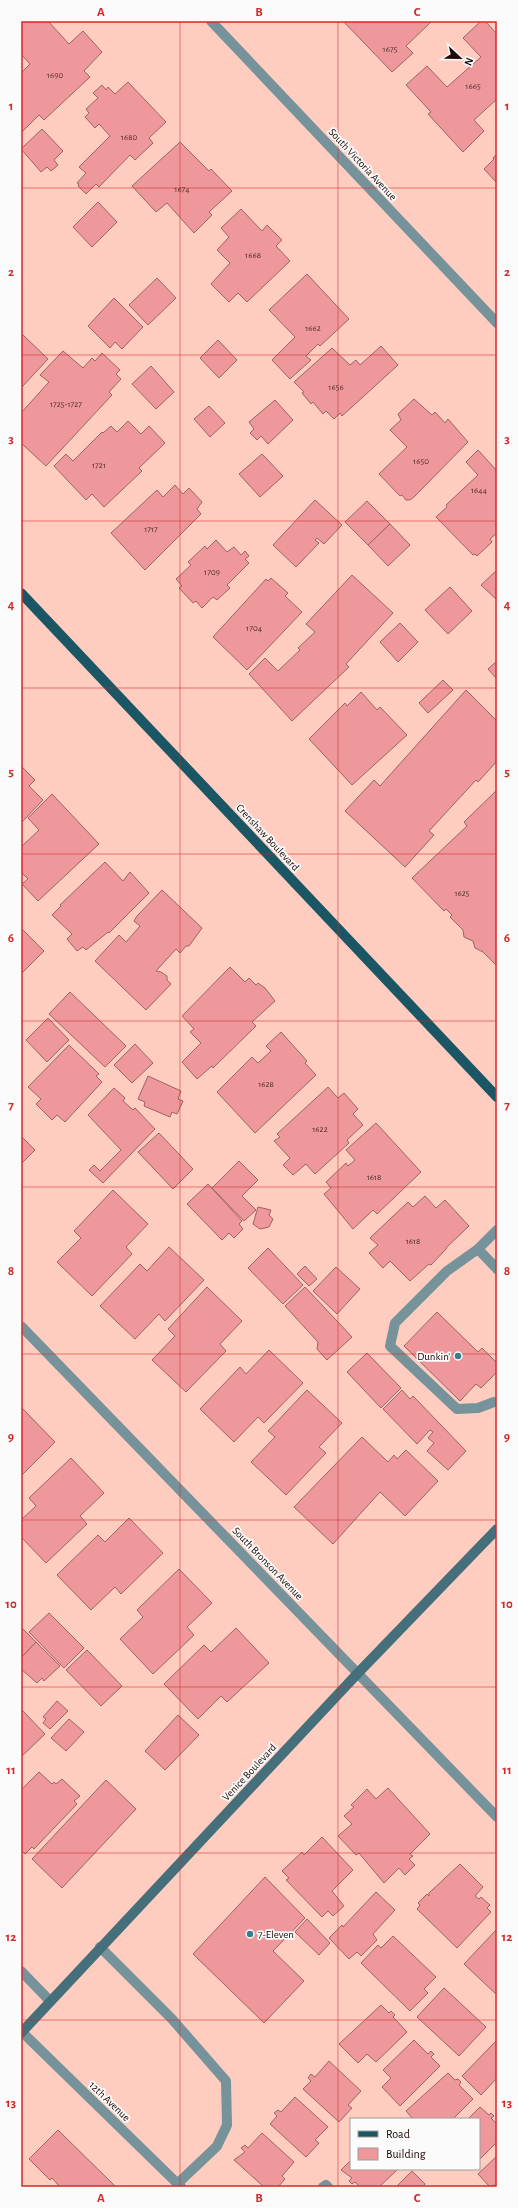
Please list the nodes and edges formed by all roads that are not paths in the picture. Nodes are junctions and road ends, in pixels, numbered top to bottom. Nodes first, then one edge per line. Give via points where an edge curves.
1 (211, 21) edge
2 (497, 324) edge
3 (21, 593) edge
4 (497, 1097) edge
5 (497, 1230) edge
6 (478, 1249) junction
7 (497, 1269) edge
8 (21, 1326) edge
9 (496, 1402) edge
10 (497, 1529) edge
11 (358, 1673) junction
12 (497, 1817) edge
13 (100, 1947) junction
14 (21, 1971) edge
15 (50, 2001) junction
16 (22, 2033) edge
17 (179, 2185) edge
18 (323, 2187) edge
19 (328, 2187) edge

1 - 2 street, South Victoria Avenue
3 - 4 main road, Crenshaw Boulevard
5 - 6 street
6 - 7 street
6 - 9 street via 447,1272 395,1323 390,1346 457,1409 478,1408
8 - 11 street, South Bronson Avenue
10 - 11 main road, Venice Boulevard
11 - 12 street, South Bronson Avenue
11 - 13 main road, Venice Boulevard
13 - 15 main road, Venice Boulevard
13 - 17 street via 172,2019 226,2081 227,2125 217,2146
14 - 15 street
15 - 16 main road, Venice Boulevard
16 - 17 street, 12th Avenue
18 - 19 street via 326,2184

